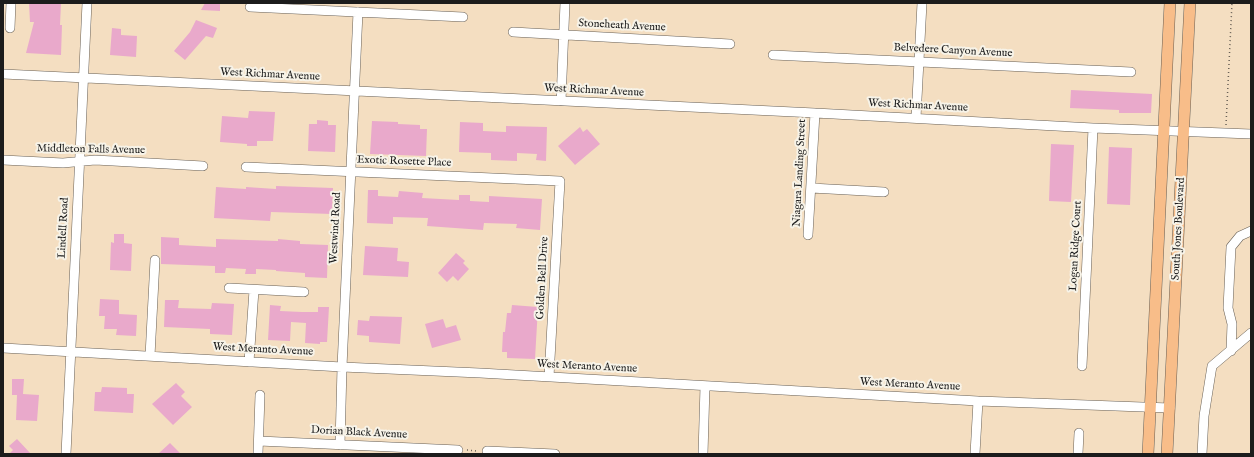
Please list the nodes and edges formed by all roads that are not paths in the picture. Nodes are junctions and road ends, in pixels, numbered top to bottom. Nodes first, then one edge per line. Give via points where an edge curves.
1 (11, 3) edge
2 (87, 3) edge
3 (565, 3) edge
4 (922, 3) edge
5 (1170, 3) edge
6 (1190, 3) edge
7 (278, 6) edge
8 (250, 7) dead end
9 (358, 12) junction
10 (463, 18) dead end
11 (10, 28) dead end
12 (512, 32) dead end
13 (564, 35) junction
14 (730, 44) dead end
15 (773, 55) dead end
16 (919, 62) junction
17 (1132, 72) dead end
18 (3, 74) edge
19 (83, 78) junction
20 (354, 91) junction
21 (561, 101) junction
22 (815, 113) junction
23 (916, 118) junction
24 (1093, 128) junction
25 (1163, 130) junction
26 (1184, 131) junction
27 (1251, 134) edge
28 (3, 160) edge
29 (79, 162) junction
30 (203, 166) dead end
31 (246, 167) dead end
32 (351, 172) junction
33 (560, 181) joint
34 (811, 188) junction
35 (884, 192) dead end
36 (1251, 231) edge
37 (808, 235) dead end
38 (155, 260) dead end
39 (229, 288) dead end
40 (254, 290) junction
41 (304, 292) dead end
42 (1251, 333) edge
43 (3, 348) edge
44 (70, 351) junction
45 (1231, 351) junction
46 (150, 356) junction
47 (249, 362) junction
48 (1082, 366) dead end
49 (342, 367) junction
50 (549, 377) junction
51 (705, 386) junction
52 (260, 396) dead end
53 (978, 401) junction
54 (1150, 407) junction
55 (1170, 408) junction
56 (1079, 433) dead end
57 (259, 441) junction
58 (340, 445) junction
59 (458, 450) road end
60 (487, 451) road end
61 (505, 453) edge
62 (66, 454) edge
63 (258, 454) edge
64 (555, 454) edge
65 (703, 454) edge
66 (975, 454) edge
67 (1078, 454) edge
68 (1148, 454) edge
69 (1167, 454) edge
70 (1202, 454) edge

1 - 11 street
2 - 19 street, Lindell Road
3 - 13 street
4 - 16 street
5 - 25 main road, South Jones Boulevard
6 - 26 main road, South Jones Boulevard
7 - 8 street
7 - 9 street
9 - 10 street
9 - 20 street, Westwind Road
12 - 13 street, Stoneheath Avenue
13 - 14 street, Stoneheath Avenue
13 - 21 street
15 - 16 street, Belvedere Canyon Avenue
16 - 17 street, Belvedere Canyon Avenue
16 - 23 street
18 - 19 street, West Richmar Avenue
19 - 20 street, West Richmar Avenue
19 - 29 street, Lindell Road
20 - 21 street, West Richmar Avenue
20 - 32 street, Westwind Road
21 - 22 street, West Richmar Avenue
22 - 23 street, West Richmar Avenue
22 - 34 street, Niagara Landing Street
23 - 24 street, West Richmar Avenue
24 - 25 street, West Richmar Avenue
24 - 48 street, Logan Ridge Court
25 - 26 street, West Richmar Avenue
25 - 54 main road, South Jones Boulevard
26 - 27 street, West Richmar Avenue
26 - 55 main road, South Jones Boulevard
28 - 29 street, Middleton Falls Avenue via 62,164
29 - 30 street, Middleton Falls Avenue via 95,160
29 - 44 street, Lindell Road
31 - 32 street, Exotic Rosette Place
32 - 33 street, Exotic Rosette Place
32 - 49 street, Westwind Road
33 - 50 street, Golden Bell Drive
34 - 35 street
34 - 37 street, Niagara Landing Street
36 - 45 street via 1240,236 1231,247 1228,308 1232,324
38 - 46 street
39 - 40 street
40 - 41 street
40 - 47 street
42 - 45 street
43 - 44 street, West Meranto Avenue
44 - 46 street, West Meranto Avenue
44 - 62 street, Lindell Road
45 - 70 street via 1212,366 1204,416
46 - 47 street, West Meranto Avenue
47 - 49 street, West Meranto Avenue
49 - 50 street, West Meranto Avenue
49 - 58 street, Westwind Road
50 - 51 street, West Meranto Avenue
51 - 53 street, West Meranto Avenue
51 - 65 street
52 - 57 street
53 - 54 street, West Meranto Avenue
53 - 66 street
54 - 55 street, West Meranto Avenue
54 - 68 main road, South Jones Boulevard
55 - 69 main road, South Jones Boulevard
56 - 67 street
57 - 58 street, Dorian Black Avenue
57 - 63 street
58 - 59 street, Dorian Black Avenue
60 - 61 street
61 - 64 street

